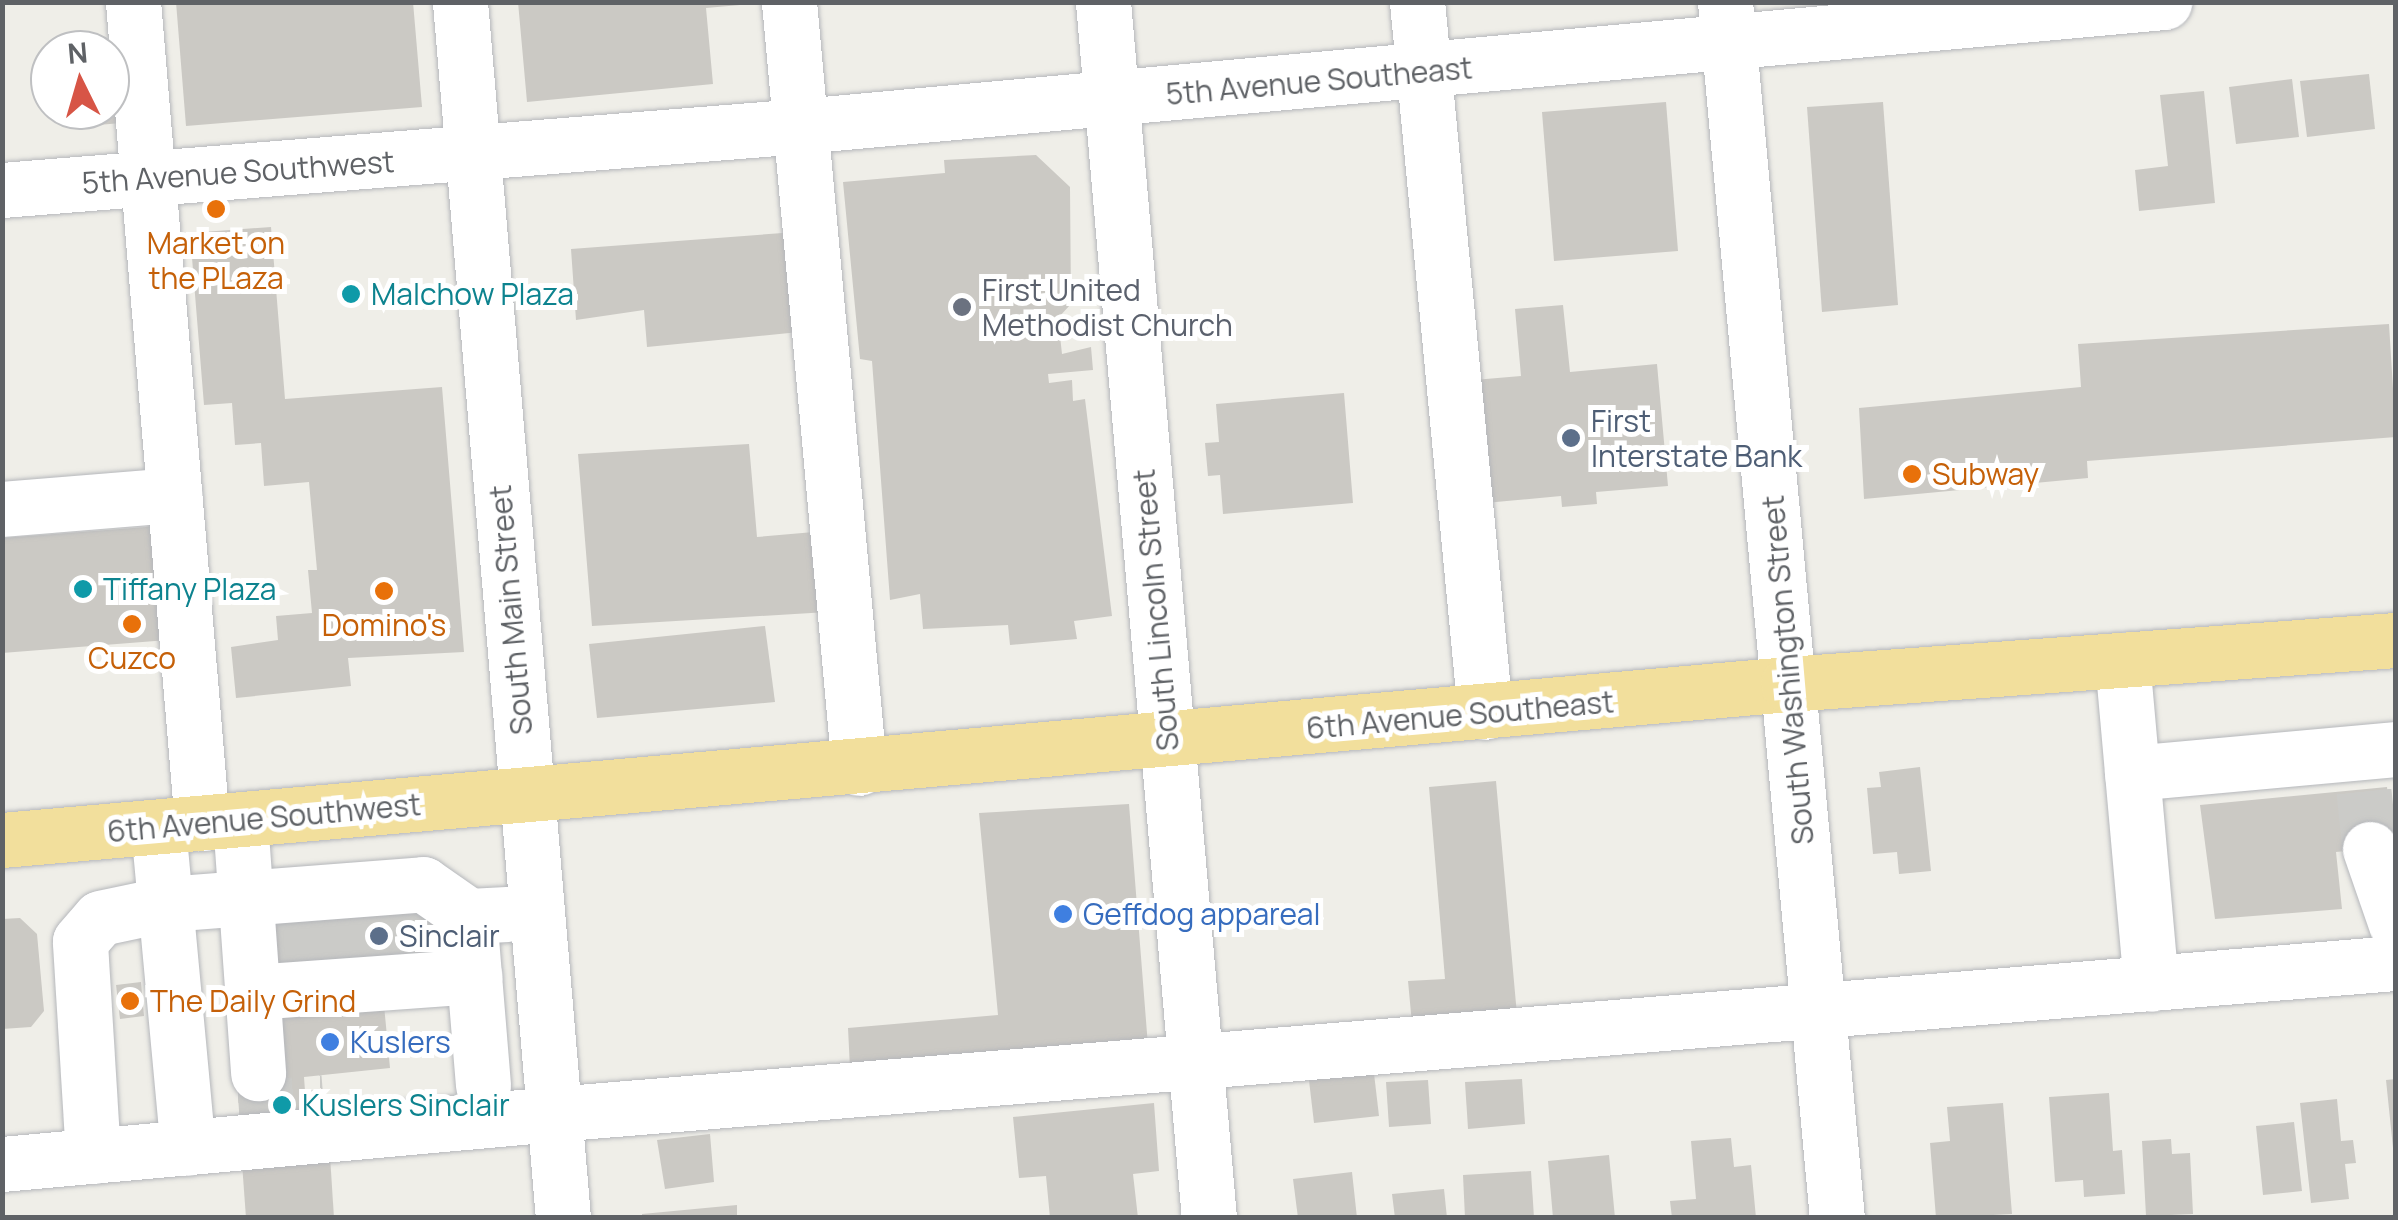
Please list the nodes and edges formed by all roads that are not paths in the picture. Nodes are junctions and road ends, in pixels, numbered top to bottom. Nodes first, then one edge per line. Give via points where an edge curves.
1 (133, 2) edge
2 (460, 2) edge
3 (789, 2) edge
4 (1104, 2) edge
5 (1417, 2) edge
6 (2164, 2) edge
7 (1727, 24) edge
8 (1423, 72) junction
9 (1112, 98) junction
10 (801, 126) junction
11 (474, 154) junction
12 (148, 180) junction
13 (2, 190) edge
14 (174, 494) junction
15 (2, 508) edge
16 (2396, 640) edge
17 (2122, 660) junction
18 (1788, 684) junction
19 (1485, 712) junction
20 (1167, 742) junction
21 (2374, 764) edge
22 (858, 768) junction
23 (2132, 773) junction
24 (526, 796) junction
25 (200, 823) junction
26 (2, 840) edge
27 (2370, 849) tunnel mouth
28 (246, 898) junction
29 (166, 904) junction
30 (536, 912) junction
31 (469, 916) junction
32 (2396, 924) edge
33 (355, 939) junction
34 (2396, 963) edge
35 (474, 976) junction
36 (2151, 984) junction
37 (252, 992) junction
38 (1819, 1012) junction
39 (1196, 1061) junction
40 (482, 1085) junction
41 (552, 1096) junction
42 (324, 1102) tunnel mouth
43 (187, 1131) junction
44 (92, 1156) junction
45 (2, 1164) edge
46 (564, 1218) edge
47 (1209, 1218) edge
48 (1837, 1218) edge

1 - 12 street
2 - 11 street, South Main Street
3 - 10 street
4 - 9 street, South Lincoln Street
5 - 8 street
6 - 7 street, 5th Avenue Southeast
7 - 8 street, 5th Avenue Southeast
7 - 18 street, South Washington Street
8 - 9 street, 5th Avenue Southeast
8 - 19 street
9 - 10 street, 5th Avenue Southeast
9 - 20 street, South Lincoln Street
10 - 11 street, 5th Avenue Southeast
10 - 22 street
11 - 12 street, 5th Avenue Southwest
11 - 24 street, South Main Street
12 - 13 street, 5th Avenue Southwest
12 - 14 street
14 - 15 street
14 - 25 street
16 - 17 highway, 6th Avenue Southeast
17 - 18 highway, 6th Avenue Southeast
17 - 23 street
18 - 19 highway, 6th Avenue Southeast
18 - 38 street, South Washington Street
19 - 20 highway, 6th Avenue Southeast
20 - 22 highway, 6th Avenue Southeast
20 - 39 street, South Lincoln Street
21 - 23 street
22 - 24 highway, 6th Avenue Southeast
23 - 36 street
24 - 25 highway, 6th Avenue Southwest
24 - 30 street, South Main Street
25 - 26 highway, 6th Avenue Southwest
25 - 28 street
25 - 29 street
27 - 32 street
28 - 29 street
28 - 33 street
28 - 37 street
29 - 43 street
29 - 44 street via 100,918 80,942
30 - 31 street
30 - 41 street, South Main Street
31 - 33 street via 422,884
31 - 35 street
33 - 35 street
33 - 37 street
34 - 36 street
35 - 40 street
36 - 38 street
37 - 43 street via 248,1091
38 - 39 street
38 - 48 street, South Washington Street
39 - 41 street
39 - 47 street, South Lincoln Street
40 - 41 street
40 - 42 street
41 - 43 street
41 - 46 street, South Main Street
43 - 44 street
44 - 45 street

